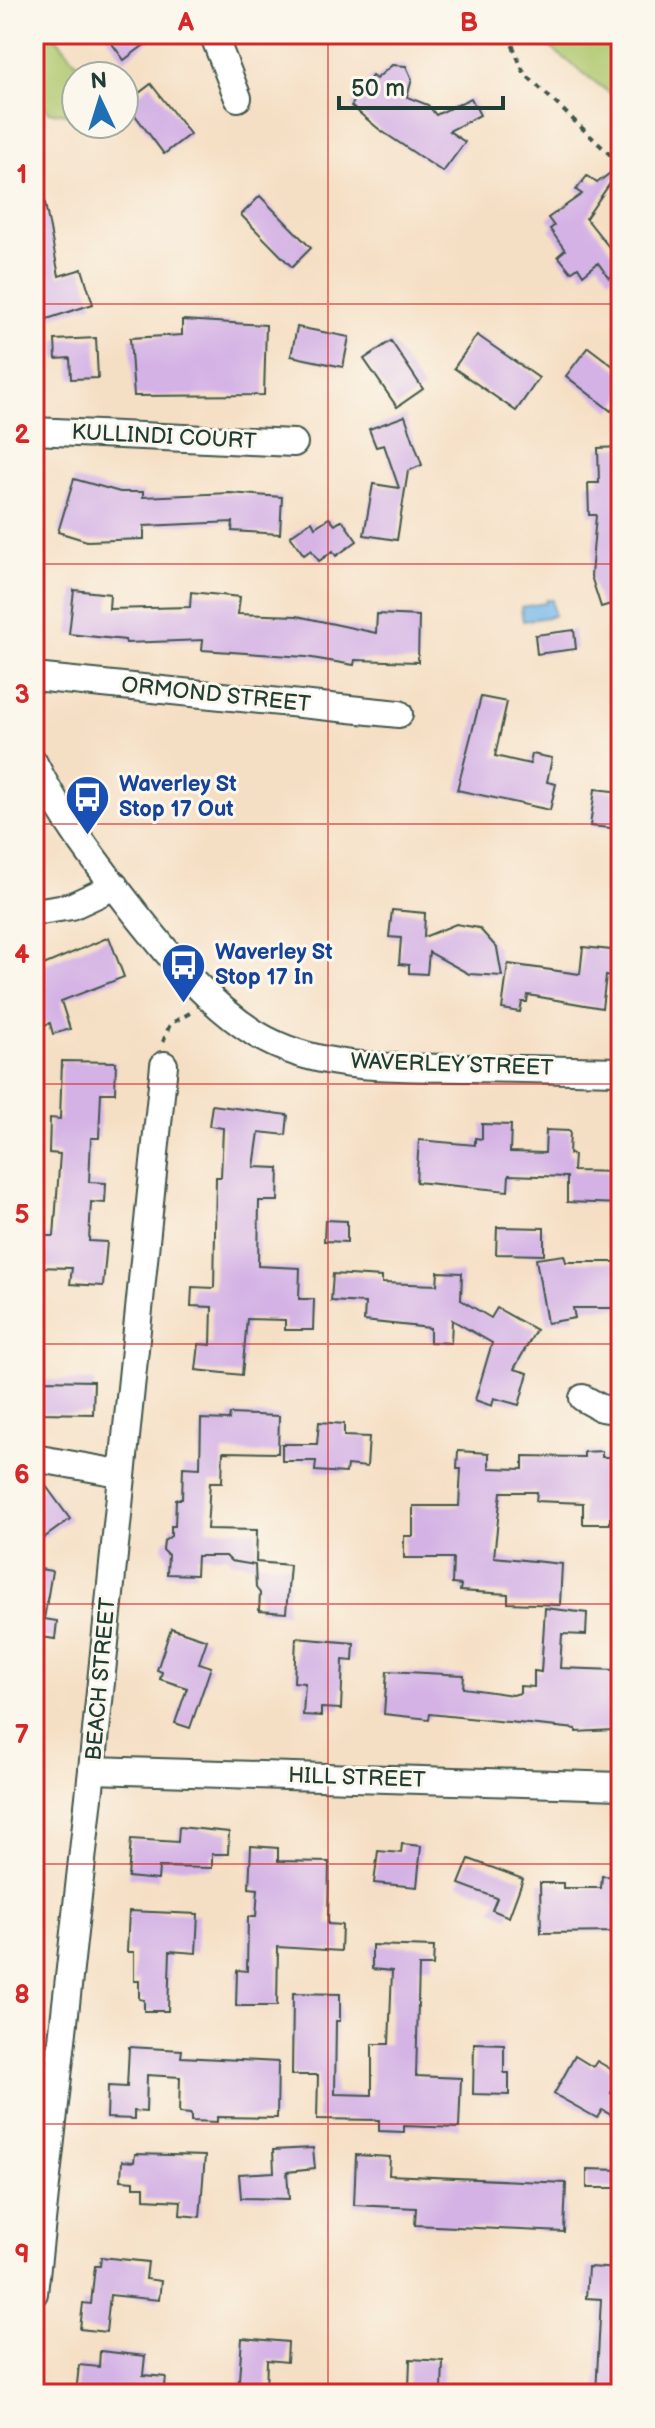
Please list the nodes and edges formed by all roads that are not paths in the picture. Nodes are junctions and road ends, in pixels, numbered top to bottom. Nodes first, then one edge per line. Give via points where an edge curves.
1 (213, 34) edge
2 (238, 98) dead end
3 (34, 431) edge
4 (294, 443) dead end
5 (34, 677) edge
6 (399, 714) dead end
7 (34, 763) edge
8 (115, 886) junction
9 (34, 912) edge
10 (163, 1052) road end
11 (621, 1071) edge
12 (583, 1398) dead end
13 (621, 1411) edge
14 (34, 1458) edge
15 (119, 1473) junction
16 (92, 1770) junction
17 (621, 1786) edge
18 (36, 2264) edge
19 (34, 2293) edge

1 - 2 street
3 - 4 street, KULLINDI COURT
5 - 6 street, ORMOND STREET
7 - 8 street, WAVERLEY STREET via 60,811
8 - 9 street via 72,906
8 - 11 street, WAVERLEY STREET via 212,1001 257,1034 287,1048 329,1060 393,1067
10 - 15 street, BEACH STREET
12 - 13 street
14 - 15 street
15 - 16 street, BEACH STREET
16 - 17 street, HILL STREET
16 - 18 street, BEACH STREET
18 - 19 street, BEACH STREET

